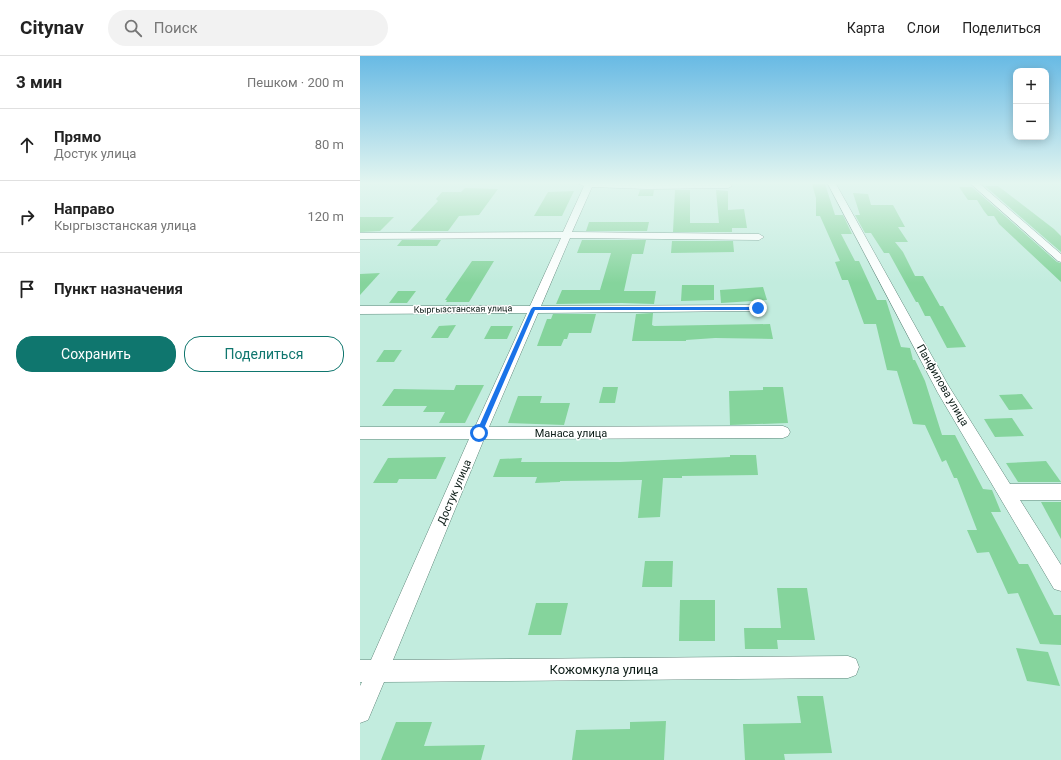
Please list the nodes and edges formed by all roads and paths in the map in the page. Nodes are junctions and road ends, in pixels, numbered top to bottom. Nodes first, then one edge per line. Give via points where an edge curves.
1 (575, 217) edge
2 (850, 217) edge
3 (1013, 217) edge
4 (567, 235) junction
5 (360, 236) edge
6 (759, 237) dead end
7 (1061, 259) edge
8 (758, 308) dead end
9 (533, 309) junction
10 (360, 310) edge
11 (783, 432) dead end
12 (360, 433) edge
13 (479, 433) junction
14 (1007, 492) junction
15 (1061, 492) edge
16 (1061, 582) edge
17 (848, 667) dead end
18 (369, 671) edge
19 (360, 712) edge

1 - 4 street, Достук улица
2 - 14 street, Панфилова улица via 943,389
3 - 7 street
4 - 5 street
4 - 6 street
4 - 9 street, Достук улица
8 - 9 street, Кыргызстанская улица
9 - 10 street, Кыргызстанская улица
9 - 13 street, Достук улица
11 - 13 street, Манаса улица
12 - 13 street, Манаса улица
13 - 18 street, Достук улица
14 - 15 street
14 - 16 street, Панфилова улица
17 - 18 street, Кожомкула улица
18 - 19 street, Достук улица

